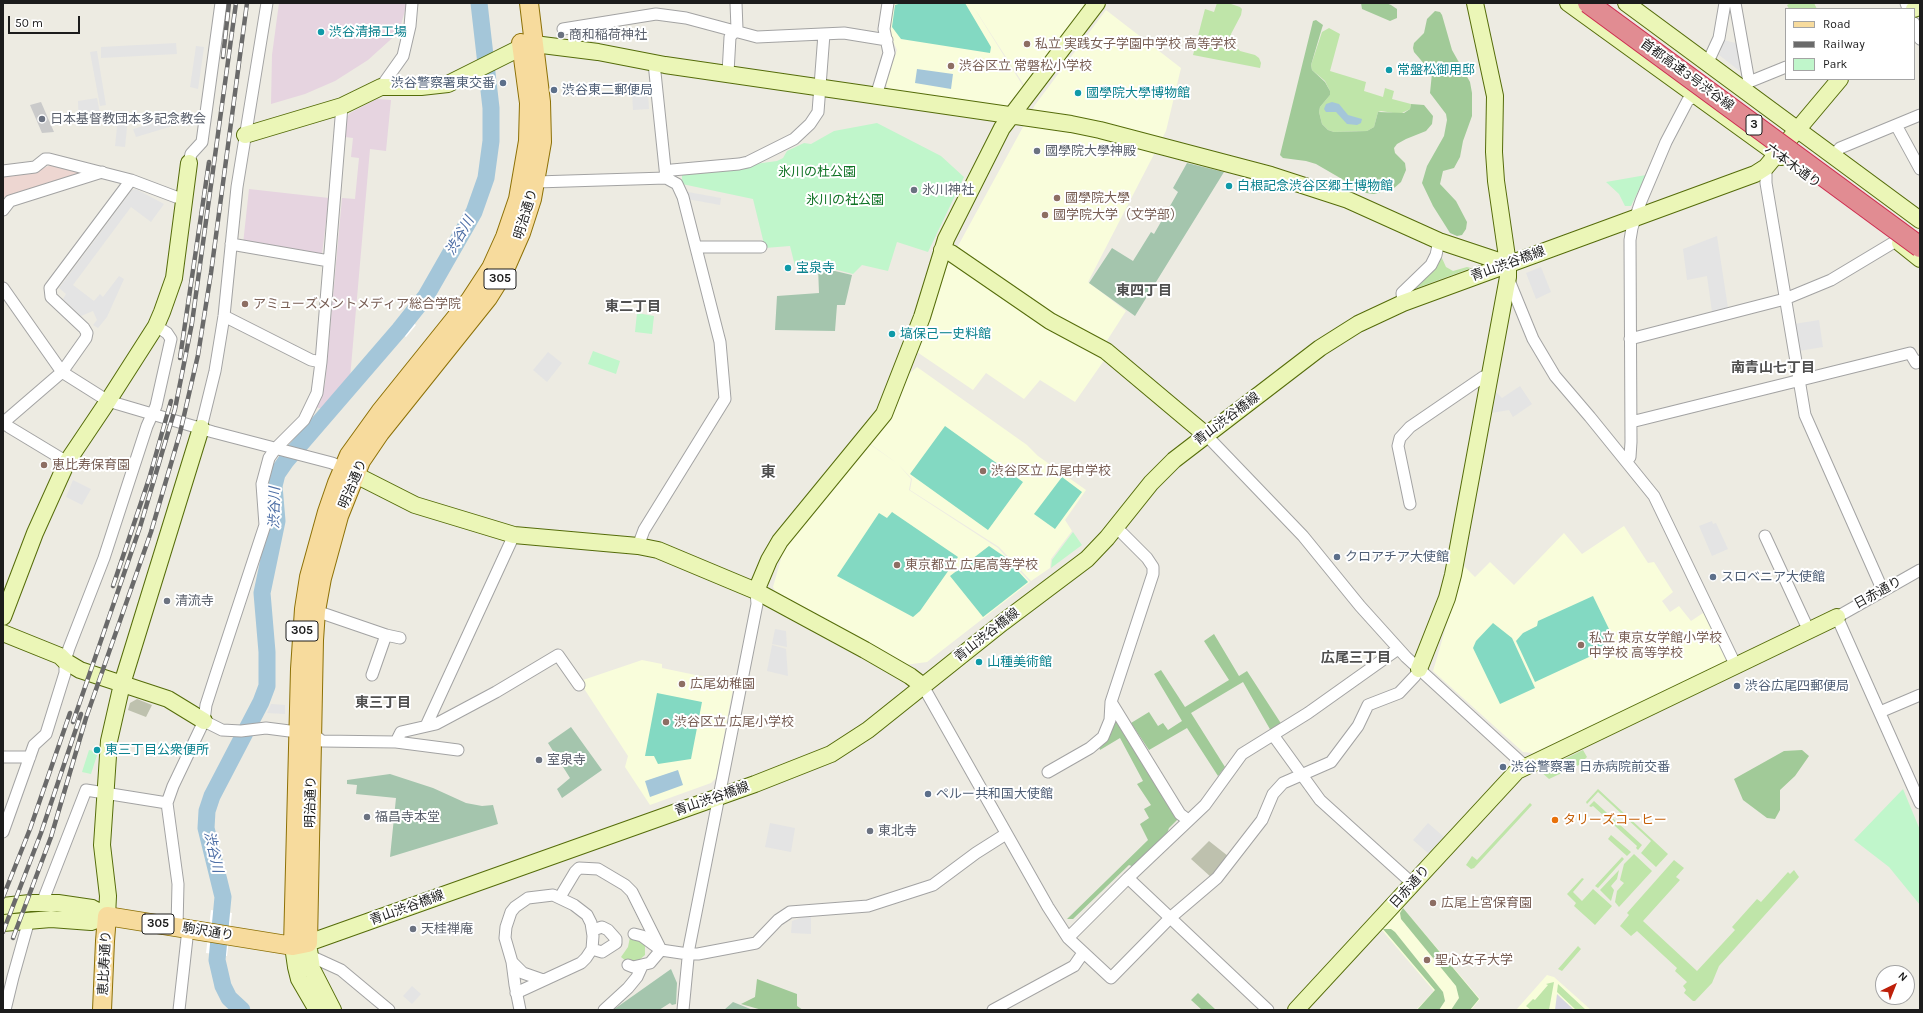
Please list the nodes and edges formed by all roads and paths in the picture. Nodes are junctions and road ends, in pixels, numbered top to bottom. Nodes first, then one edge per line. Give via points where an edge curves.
1 (221, 3) edge
2 (267, 3) edge
3 (412, 3) edge
4 (516, 3) edge
5 (529, 3) edge
6 (736, 3) edge
7 (888, 3) edge
8 (1097, 3) edge
9 (1475, 3) edge
10 (1568, 3) edge
11 (1588, 3) edge
12 (1608, 3) edge
13 (1626, 3) edge
14 (1725, 3) edge
15 (1735, 3) edge
16 (1915, 26) edge
17 (563, 29) dead end
18 (735, 32) junction
19 (824, 34) junction
20 (1920, 38) edge
21 (887, 40) junction
22 (528, 46) junction
23 (654, 63) junction
24 (1707, 64) junction
25 (1785, 67) edge
26 (728, 73) junction
27 (1839, 80) edge
28 (1746, 86) junction
29 (381, 87) junction
30 (820, 88) junction
31 (876, 96) junction
32 (1698, 96) junction
33 (342, 106) junction
34 (1920, 115) edge
35 (1011, 116) junction
36 (1896, 125) junction
37 (245, 135) junction
38 (1792, 135) junction
39 (1777, 154) junction
40 (1838, 160) junction
41 (189, 163) joint
42 (1766, 167) junction
43 (1920, 169) edge
44 (3, 171) edge
45 (102, 172) junction
46 (666, 176) junction
47 (131, 180) junction
48 (536, 182) junction
49 (185, 198) junction
50 (3, 210) edge
51 (1635, 217) junction
52 (1867, 220) junction
53 (1920, 220) edge
54 (1920, 232) edge
55 (1920, 239) edge
56 (1439, 241) junction
57 (1896, 241) junction
58 (230, 244) junction
59 (761, 247) dead end
60 (1920, 247) edge
61 (696, 248) junction
62 (942, 250) junction
63 (1920, 259) edge
64 (329, 261) junction
65 (1508, 271) junction
66 (3, 288) edge
67 (1785, 299) junction
68 (1403, 303) junction
69 (224, 316) junction
70 (156, 326) junction
71 (1630, 339) junction
72 (1920, 361) edge
73 (321, 362) junction
74 (62, 372) junction
75 (1490, 377) junction
76 (1799, 380) junction
77 (108, 401) junction
78 (152, 415) junction
79 (3, 422) edge
80 (1631, 422) junction
81 (201, 428) junction
82 (1206, 435) junction
83 (279, 449) junction
84 (1626, 460) junction
85 (67, 462) junction
86 (349, 471) junction
87 (1410, 504) dead end
88 (1116, 528) junction
89 (514, 535) junction
90 (1765, 536) dead end
91 (638, 546) junction
92 (1920, 570) edge
93 (756, 591) junction
94 (1883, 591) junction
95 (316, 611) junction
96 (3, 617) edge
97 (1837, 617) junction
98 (1809, 631) junction
99 (3, 633) edge
100 (386, 635) junction
101 (400, 638) dead end
102 (1398, 649) junction
103 (65, 661) junction
104 (1736, 666) junction
105 (1417, 673) junction
106 (372, 675) dead end
107 (122, 684) junction
108 (579, 685) dead end
109 (923, 686) junction
110 (1920, 695) edge
111 (1112, 702) junction
112 (1880, 712) junction
113 (204, 721) junction
114 (426, 726) junction
115 (306, 733) junction
116 (1273, 735) junction
117 (396, 742) junction
118 (458, 750) dead end
119 (3, 757) edge
120 (30, 757) junction
121 (1525, 766) junction
122 (1048, 772) dead end
123 (1301, 774) junction
124 (105, 794) junction
125 (718, 797) junction
126 (1920, 801) edge
127 (167, 803) junction
128 (1188, 820) junction
129 (3, 832) edge
130 (1006, 834) junction
131 (1128, 878) junction
132 (1413, 884) junction
133 (560, 897) junction
134 (42, 902) junction
135 (3, 906) edge
136 (107, 916) junction
137 (1170, 918) junction
138 (29, 920) junction
139 (3, 923) edge
140 (182, 928) junction
141 (593, 930) junction
142 (634, 934) dead end
143 (1068, 938) junction
144 (297, 947) junction
145 (592, 949) junction
146 (661, 950) junction
147 (1083, 953) junction
148 (688, 954) junction
149 (512, 962) junction
150 (628, 965) dead end
151 (642, 966) junction
152 (543, 980) junction
153 (516, 993) junction
154 (6, 1010) edge
155 (102, 1010) edge
156 (179, 1010) edge
157 (316, 1010) edge
158 (333, 1010) edge
159 (389, 1010) edge
160 (520, 1010) edge
161 (604, 1010) edge
162 (683, 1010) edge
163 (993, 1010) edge
164 (1268, 1010) edge
165 (1297, 1010) edge

1 - 41 street via 202,142 190,154
2 - 37 street
3 - 29 street via 403,56
4 - 22 main road, 明治通り / 305
5 - 22 main road, 明治通り / 305
6 - 18 street
7 - 21 street via 884,30
8 - 35 street
9 - 65 street via 1495,96 1496,181
10 - 32 street, 六本木通り
11 - 60 highway, 首都高速3号渋谷線 / 3, bridge
12 - 54 highway, 首都高速3号渋谷線 / 3
13 - 24 street
14 - 24 street via 1719,38
15 - 28 street
16 - 20 street
17 - 18 street via 656,14 686,18
18 - 19 street via 756,37
18 - 26 street via 730,37
19 - 21 street via 844,33
19 - 30 street
21 - 31 street via 889,53
22 - 23 street via 598,52
22 - 29 street via 443,85
22 - 48 main road, 明治通り / 305 via 537,66 542,122
22 - 86 main road, 明治通り / 305 via 528,141 518,199 505,238 477,290 349,455
23 - 26 street
23 - 46 street
24 - 28 street
24 - 38 street via 1710,83
25 - 28 street
26 - 30 street
27 - 38 street
28 - 38 street
29 - 33 street
30 - 31 street
30 - 46 street via 817,116 794,139 748,162 672,170
31 - 35 street
32 - 39 street, 六本木通り
32 - 51 street via 1688,100 1684,106
33 - 37 street
33 - 64 street
34 - 36 street
35 - 56 street via 1100,130 1270,175 1348,200
35 - 62 street via 1002,128
36 - 40 street via 1840,148 1836,153
36 - 43 street
37 - 58 street
38 - 39 street
38 - 40 street
38 - 52 street via 1797,153 1856,196
38 - 55 street
39 - 42 street
39 - 52 street, 六本木通り
40 - 53 street
41 - 49 street
42 - 51 street, 青山渋谷橋線 via 1738,181
42 - 67 street via 1765,175
44 - 45 street via 35,167 49,158
45 - 47 street
45 - 50 street via 10,201
46 - 48 street
46 - 61 street via 676,184 683,197
47 - 49 street
47 - 74 street via 50,288 51,297 87,333
48 - 86 main road, 明治通り / 305 via 522,233 496,286 480,310 380,433 361,461
49 - 70 street via 174,278
51 - 65 street, 青山渋谷橋線
51 - 71 street via 1630,240
52 - 57 street, 六本木通り
56 - 65 street
56 - 68 street via 1431,265 1402,293
57 - 63 street, 六本木通り
57 - 67 street via 1831,280
58 - 64 street
58 - 69 street
59 - 61 street
61 - 91 street via 720,342 726,399 644,530
62 - 82 street via 951,253 1050,321 1106,351
62 - 93 street via 922,317 884,414 780,541
64 - 73 street
65 - 68 street, 青山渋谷橋線
65 - 75 street
65 - 84 street via 1533,339 1555,376
66 - 74 street
67 - 71 street
67 - 76 street
68 - 82 street, 青山渋谷橋線 via 1358,324 1320,348
69 - 73 street via 311,360
69 - 81 street via 215,371
70 - 77 street
70 - 78 street via 172,339
71 - 80 street
72 - 76 street via 1916,363 1910,353
73 - 83 street via 317,393 304,420
74 - 77 street
74 - 79 street
75 - 87 street via 1483,377 1410,427 1400,438 1398,446
75 - 105 street via 1453,575 1447,598
76 - 80 street
76 - 94 street via 1806,415
77 - 78 street
77 - 85 street
78 - 81 street
78 - 103 street via 104,558
79 - 85 street
80 - 84 street via 1630,457
81 - 83 street
81 - 107 street
82 - 88 street, 青山渋谷橋線 via 1158,475
82 - 102 street via 1303,536
83 - 86 street via 332,463
83 - 113 street via 269,458 262,484 265,525 206,705
84 - 104 street via 1654,496
85 - 96 street via 35,533
86 - 89 street via 415,505
86 - 95 main road, 明治通り / 305
86 - 115 main road, 明治通り / 305 via 317,545 304,609 300,669
88 - 109 street, 青山渋谷橋線 via 1087,559
88 - 111 street via 1147,558 1153,567 1153,574
89 - 91 street
89 - 114 street
90 - 98 street
91 - 93 street via 658,550
92 - 94 street, 日赤通り
93 - 109 street via 866,650
93 - 125 street via 757,604
94 - 97 street, 日赤通り
95 - 100 street
95 - 115 main road, 明治通り / 305
97 - 98 street, 日赤通り
97 - 112 street
98 - 104 street, 日赤通り
99 - 103 street via 60,656
100 - 101 street
100 - 106 street
102 - 105 street
102 - 116 street
103 - 107 street via 80,670
103 - 120 street via 65,673 46,734 34,745
104 - 121 street, 日赤通り
105 - 121 street
105 - 123 street via 1399,693 1368,705 1358,726 1331,762
107 - 113 street via 168,699
107 - 124 street via 109,740
108 - 114 street via 558,655 490,695 436,724
109 - 125 street, 青山渋谷橋線 via 868,730 831,754
109 - 130 street via 1001,820
110 - 112 street
111 - 122 street via 1110,720 1103,737 1090,748
111 - 128 street via 1180,814
112 - 126 street
113 - 115 street via 222,730 241,732 266,728
113 - 127 street
114 - 117 street via 401,732
115 - 117 street via 322,741
115 - 144 main road, 明治通り / 305
116 - 123 street
116 - 128 street via 1242,754 1205,805
117 - 118 street
119 - 120 street
120 - 129 street
121 - 132 street, 日赤通り via 1517,771
123 - 132 street via 1320,800
123 - 137 street via 1283,782 1273,794 1262,820 1217,878
124 - 127 street
124 - 134 street via 86,790
124 - 136 street via 102,844 108,896
125 - 144 street, 青山渋谷橋線
125 - 148 street
127 - 140 street
128 - 131 street
130 - 143 street
130 - 148 street via 933,884 868,906 790,912 756,943
131 - 137 street
131 - 143 street
132 - 165 street, 日赤通り
133 - 141 street via 587,915
133 - 146 street via 579,868 598,869 632,892
133 - 149 street via 537,896 522,901 515,907 507,922 505,938
134 - 135 street, 駒沢通り
134 - 136 street, 駒沢通り via 92,908
136 - 138 street, 駒沢通り via 91,922
136 - 140 main road, 駒沢通り / 305
136 - 155 main road, 恵比寿通り
137 - 147 street via 1111,978
137 - 164 street
138 - 139 street, 駒沢通り
138 - 154 street
140 - 144 main road, 駒沢通り / 305
140 - 156 street
141 - 145 street
141 - 145 street via 608,930 616,939 617,945 602,952
142 - 146 street via 642,936
143 - 147 street
144 - 157 street via 290,957
144 - 158 street, 明治通り
144 - 159 street via 340,970
145 - 152 street via 581,963
146 - 148 street
146 - 151 street via 650,963
147 - 163 street via 1074,966
148 - 162 street
149 - 152 street via 523,973
149 - 153 street
150 - 151 street
151 - 161 street via 628,988
152 - 153 street
153 - 160 street

